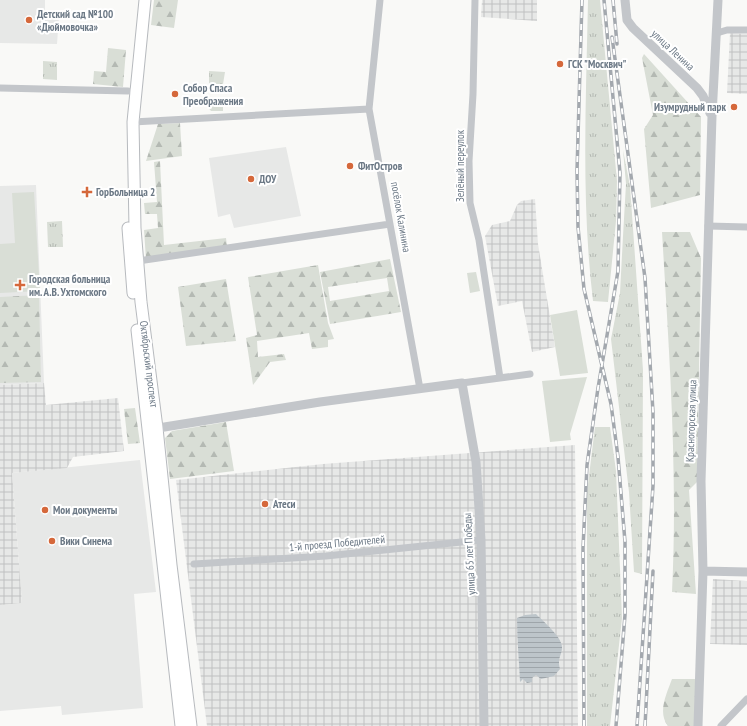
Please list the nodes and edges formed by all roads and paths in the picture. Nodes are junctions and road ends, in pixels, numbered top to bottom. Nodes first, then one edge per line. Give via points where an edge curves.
1 (138, 0) edge
2 (145, 0) edge
3 (380, 0) edge
4 (475, 0) edge
5 (625, 0) edge
6 (718, 0) edge
7 (747, 30) edge
8 (717, 32) junction
9 (714, 86) junction
10 (0, 88) edge
11 (697, 88) junction
12 (128, 91) junction
13 (369, 109) junction
14 (712, 116) junction
15 (133, 122) junction
16 (390, 224) junction
17 (708, 226) junction
18 (747, 228) edge
19 (138, 261) junction
20 (530, 374) dead end
21 (500, 378) junction
22 (462, 383) junction
23 (420, 390) junction
24 (152, 429) junction
25 (481, 540) junction
26 (194, 564) dead end
27 (702, 571) junction
28 (747, 572) edge
29 (747, 699) edge
30 (181, 726) edge
31 (191, 726) edge
32 (484, 726) edge
33 (698, 726) edge
34 (721, 726) edge

1 - 12 main road, Октябрьский проспект
2 - 15 main road, Октябрьский проспект
3 - 13 street, посёлок Калинина
4 - 21 street, Зелёный переулок via 469,160 470,203 479,240
5 - 11 street, улица Ленина via 627,20 633,28
6 - 8 street, Красногорская улица
7 - 8 street
8 - 9 street, Красногорская улица
9 - 11 street via 706,92
9 - 14 street, Красногорская улица
10 - 12 street
11 - 14 street, улица Ленина
12 - 24 main road, Октябрьский проспект via 126,177 130,261
13 - 15 street
13 - 16 street, посёлок Калинина
14 - 17 street, Красногорская улица
15 - 19 main road, Октябрьский проспект
16 - 19 street
16 - 23 street, посёлок Калинина
17 - 18 street
17 - 27 street, Красногорская улица via 701,489
19 - 24 main road, Октябрьский проспект
20 - 21 street
21 - 22 street
22 - 23 street
22 - 25 street, улица 65 лет Победы via 476,462
23 - 24 street via 320,402
24 - 30 main road, Октябрьский проспект
24 - 31 main road, Октябрьский проспект
25 - 26 street, 1-й проезд Победителей via 326,556
25 - 32 street, улица 65 лет Победы
27 - 28 street
27 - 33 street, Красногорская улица
29 - 34 street

